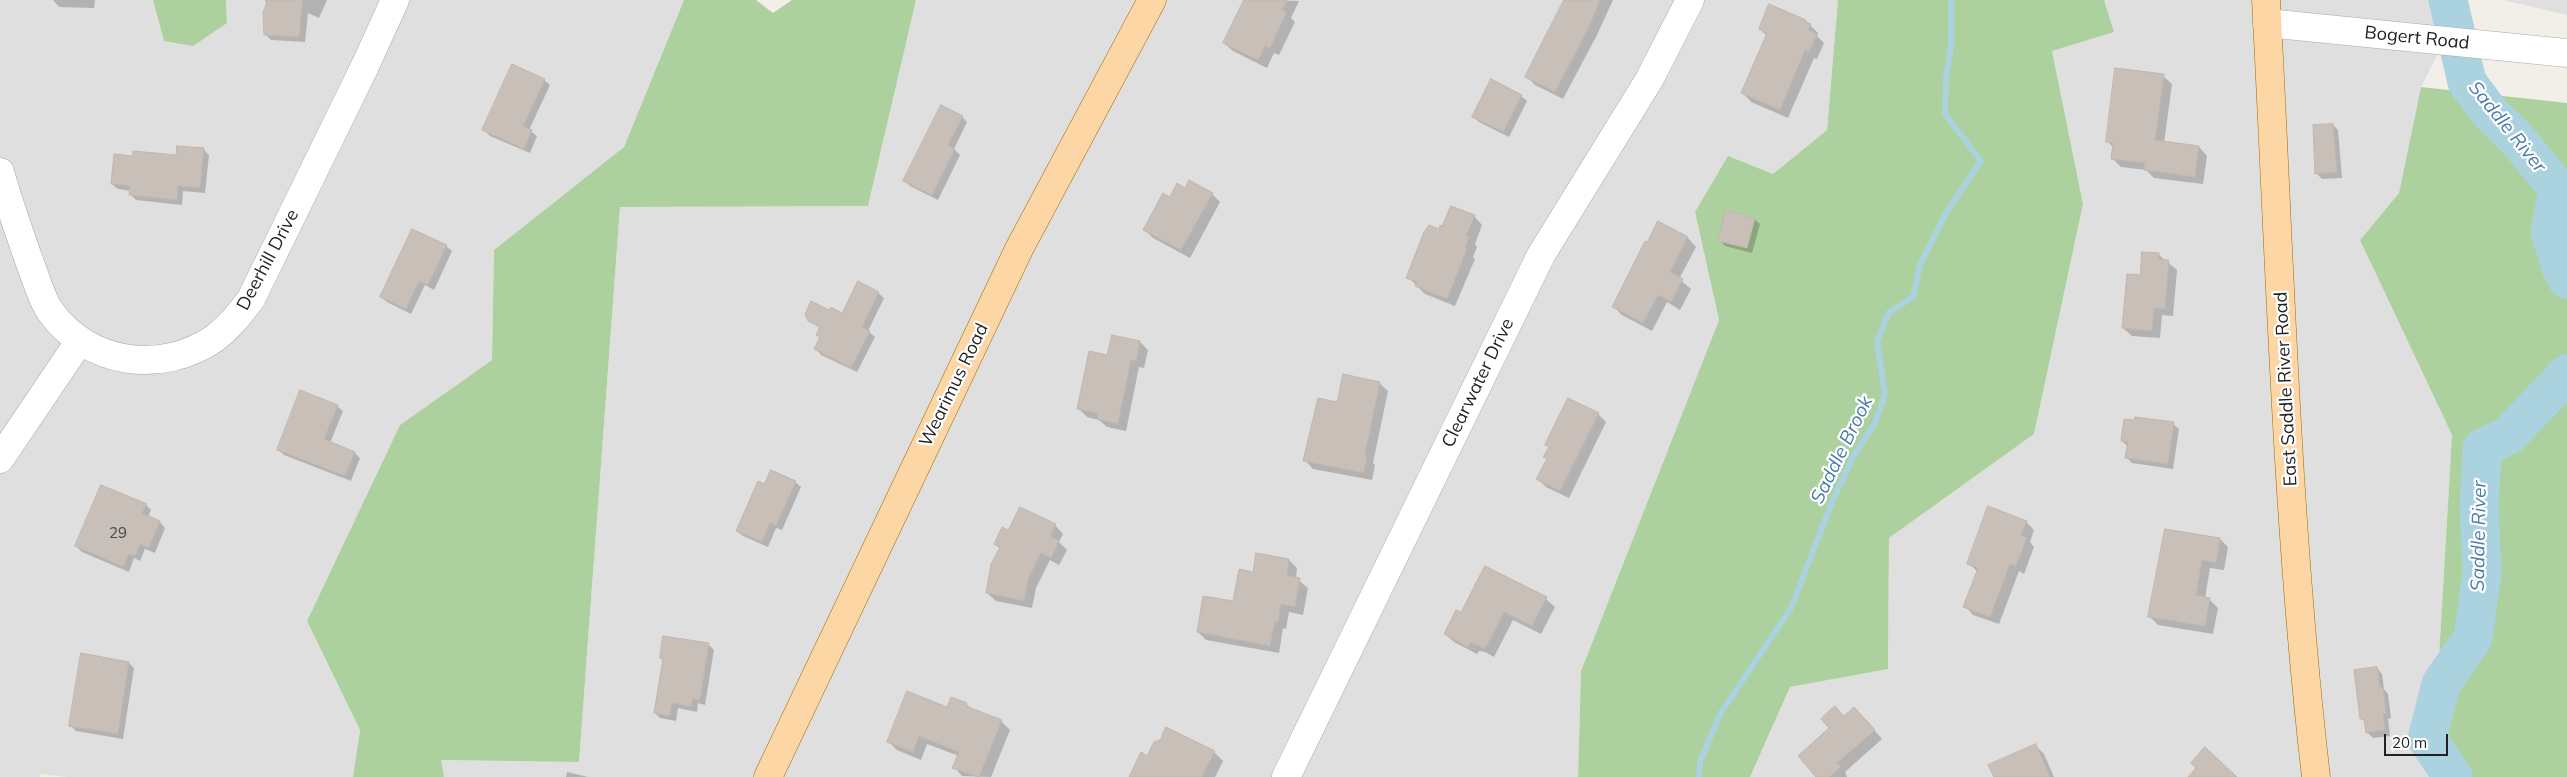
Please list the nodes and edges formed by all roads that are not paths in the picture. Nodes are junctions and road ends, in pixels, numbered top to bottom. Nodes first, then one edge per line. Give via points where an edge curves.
1 (395, 0) edge
2 (1152, 0) edge
3 (1690, 0) edge
4 (2266, 11) edge
5 (2567, 53) edge
6 (0, 172) edge
7 (79, 342) junction
8 (0, 459) edge
9 (768, 777) edge
10 (1286, 777) edge
11 (2316, 777) edge

1 - 7 street, Deerhill Drive via 251,299 234,322 195,349 168,358 141,361 114,358
2 - 9 main road, Wearimus Road via 1019,249
3 - 10 street, Clearwater Drive via 1649,80 1541,254
4 - 5 street, Bogert Road via 2309,27
4 - 11 main road, East Saddle River Road via 2300,620
6 - 7 street, Deerhill Drive via 10,209 49,309
7 - 8 street

